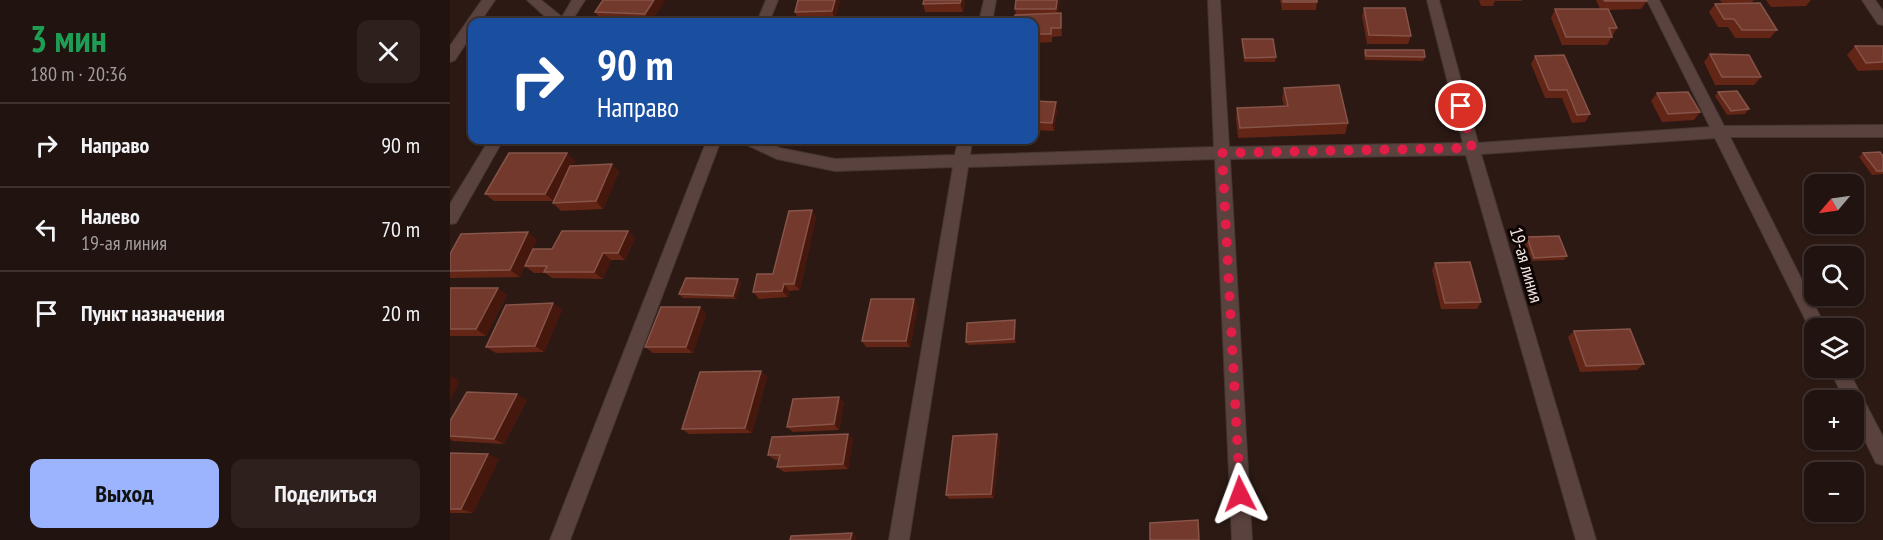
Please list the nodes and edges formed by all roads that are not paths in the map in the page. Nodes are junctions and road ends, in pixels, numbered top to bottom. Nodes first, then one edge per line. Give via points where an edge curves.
1 (489, 0) edge
2 (533, 0) edge
3 (579, 0) edge
4 (772, 0) edge
5 (990, 0) edge
6 (1214, 0) edge
7 (1433, 0) edge
8 (1653, 0) edge
9 (1868, 0) edge
10 (476, 18) edge
11 (554, 18) edge
12 (568, 18) edge
13 (765, 18) edge
14 (987, 18) edge
15 (1883, 21) edge
16 (468, 30) edge
17 (450, 57) edge
18 (1883, 131) edge
19 (1718, 132) junction
20 (494, 144) edge
21 (712, 144) edge
22 (758, 144) edge
23 (964, 144) edge
24 (1472, 148) junction
25 (1222, 153) junction
26 (961, 162) junction
27 (450, 218) edge
28 (1813, 318) edge
29 (1843, 378) edge
30 (1883, 456) edge
31 (560, 540) edge
32 (899, 540) edge
33 (1242, 540) edge
34 (1586, 540) edge

1 - 10 street
2 - 11 street
3 - 12 street
4 - 13 street
5 - 14 street
6 - 25 street
7 - 24 street, 19-ая линия
8 - 19 street
9 - 15 street
16 - 17 street
18 - 19 street
19 - 24 street
19 - 28 street
20 - 27 street
21 - 31 street
22 - 26 street via 777,153 835,165
23 - 26 street
24 - 25 street
24 - 34 street, 19-ая линия
25 - 26 street
25 - 33 street
26 - 32 street
29 - 30 street

